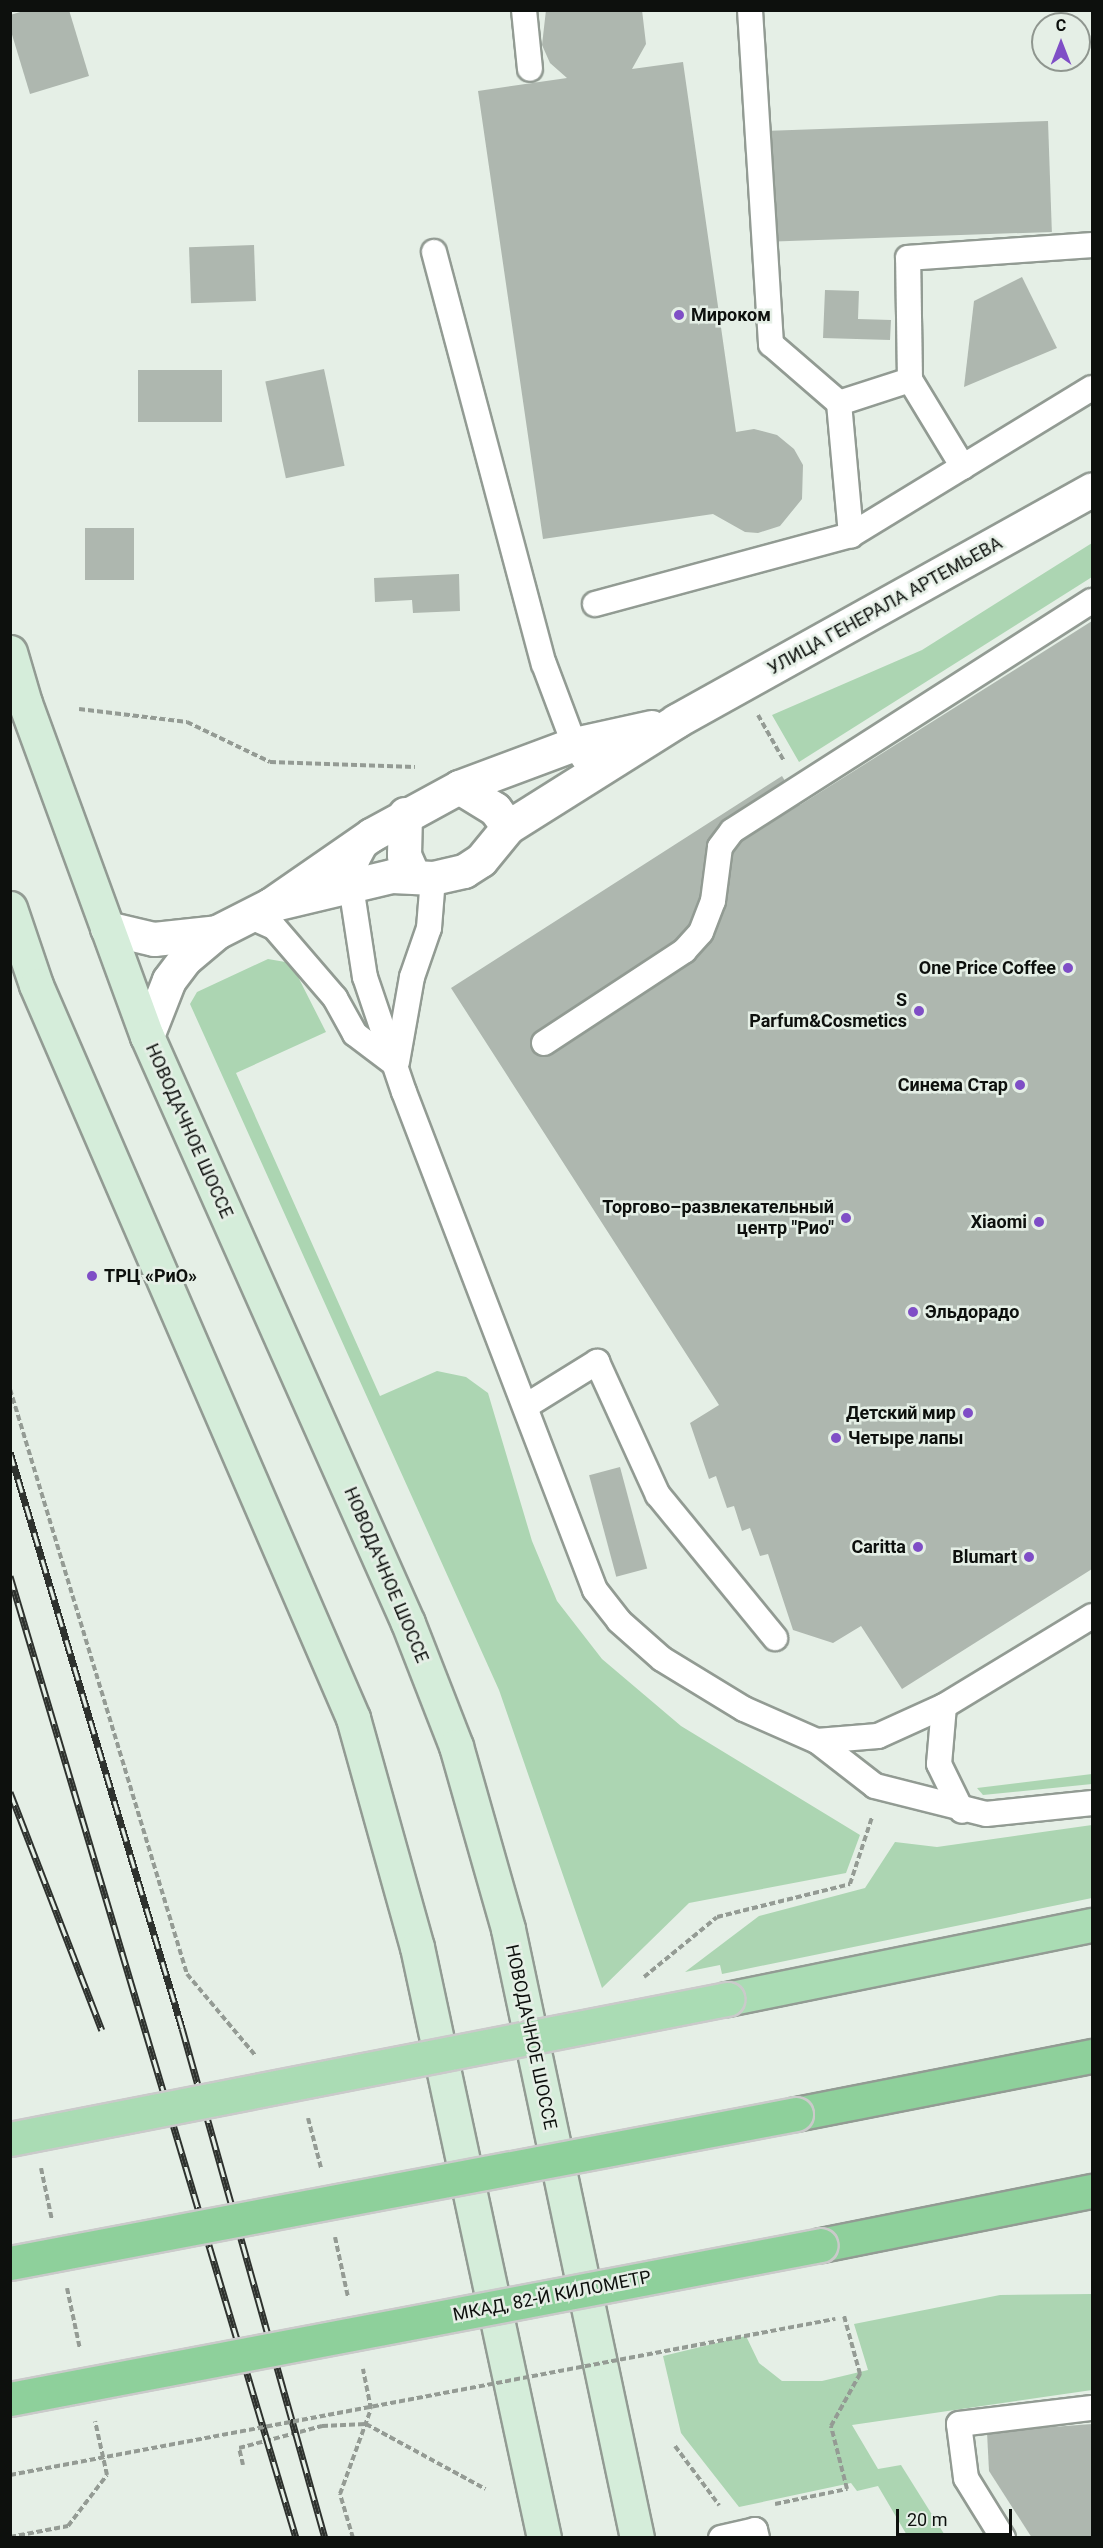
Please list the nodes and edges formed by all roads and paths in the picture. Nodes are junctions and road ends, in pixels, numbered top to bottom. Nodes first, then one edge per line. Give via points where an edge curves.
1 (524, 10) edge
2 (750, 10) edge
3 (530, 69) dead end
4 (1092, 245) edge
5 (434, 252) dead end
6 (910, 380) junction
7 (1092, 388) edge
8 (839, 403) junction
9 (963, 467) junction
10 (1092, 489) edge
11 (851, 535) junction
12 (1092, 601) edge
13 (595, 604) dead end
14 (10, 652) edge
15 (754, 706) dead end
16 (79, 709) dead end
17 (676, 721) junction
18 (574, 744) junction
19 (422, 768) dead end
20 (592, 772) junction
21 (459, 787) junction
22 (799, 788) junction
23 (405, 814) junction
24 (508, 827) junction
25 (371, 835) junction
26 (423, 876) junction
27 (351, 886) junction
28 (10, 908) edge
29 (260, 910) junction
30 (107, 928) junction
31 (217, 932) junction
32 (147, 1036) junction
33 (544, 1043) dead end
34 (396, 1065) junction
35 (10, 1389) edge
36 (526, 1406) junction
37 (1092, 1616) edge
38 (774, 1638) dead end
39 (944, 1706) junction
40 (817, 1741) junction
41 (1092, 1803) edge
42 (962, 1811) junction
43 (872, 1823) dead end
44 (1092, 1924) edge
45 (634, 1985) dead end
46 (1092, 2056) edge
47 (260, 2061) dead end
48 (304, 2113) dead end
49 (10, 2139) edge
50 (39, 2159) dead end
51 (323, 2179) dead end
52 (1092, 2191) edge
53 (333, 2225) dead end
54 (54, 2229) dead end
55 (10, 2263) edge
56 (64, 2276) dead end
57 (350, 2306) dead end
58 (844, 2316) dead end
59 (835, 2319) dead end
60 (82, 2358) dead end
61 (362, 2363) dead end
62 (10, 2399) edge
63 (1092, 2408) edge
64 (94, 2416) dead end
65 (366, 2424) junction
66 (675, 2446) dead end
67 (243, 2465) dead end
68 (10, 2475) edge
69 (485, 2489) dead end
70 (770, 2505) dead end
71 (727, 2514) dead end
72 (10, 2537) edge
73 (352, 2538) edge
74 (544, 2538) edge
75 (637, 2538) edge
76 (721, 2538) edge
77 (757, 2538) edge
78 (1003, 2538) edge

1 - 3 lane
2 - 8 lane via 771,344
4 - 6 lane via 908,258
5 - 18 lane via 544,664
6 - 8 lane
6 - 9 lane
7 - 9 lane
8 - 11 lane
9 - 11 lane
10 - 17 street, УЛИЦА ГЕНЕРАЛА АРТЕМЬЕВА
11 - 13 lane
12 - 22 lane
14 - 30 main road, НОВОДАЧНОЕ ШОССЕ
15 - 22 path
16 - 19 path via 187,722 270,762
17 - 18 street, УЛИЦА ГЕНЕРАЛА АРТЕМЬЕВА
17 - 20 street, УЛИЦА ГЕНЕРАЛА АРТЕМЬЕВА
18 - 20 lane
18 - 21 street, УЛИЦА ГЕНЕРАЛА АРТЕМЬЕВА
20 - 24 street, УЛИЦА ГЕНЕРАЛА АРТЕМЬЕВА
21 - 23 street, УЛИЦА ГЕНЕРАЛА АРТЕМЬЕВА
21 - 24 street via 495,809
22 - 33 lane via 732,831 720,847 713,902 701,932 684,951
23 - 25 street, УЛИЦА ГЕНЕРАЛА АРТЕМЬЕВА
23 - 26 street via 405,855
24 - 26 street, УЛИЦА ГЕНЕРАЛА АРТЕМЬЕВА via 481,860 464,871
25 - 27 lane via 357,860
25 - 29 street, УЛИЦА ГЕНЕРАЛА АРТЕМЬЕВА
26 - 27 street, УЛИЦА ГЕНЕРАЛА АРТЕМЬЕВА
26 - 34 lane via 429,928 412,977
27 - 29 street, УЛИЦА ГЕНЕРАЛА АРТЕМЬЕВА
27 - 34 lane via 365,977
28 - 74 main road via 41,995 356,1729 417,1947
29 - 31 street, УЛИЦА ГЕНЕРАЛА АРТЕМЬЕВА
29 - 34 lane via 335,998 355,1034
30 - 31 street via 154,939
30 - 32 main road, НОВОДАЧНОЕ ШОССЕ
31 - 32 street via 185,959 169,980
32 - 75 main road, НОВОДАЧНОЕ ШОССЕ via 408,1623 456,1746 508,1929
34 - 36 lane
35 - 47 path via 187,1974
36 - 38 lane via 597,1362 658,1495
36 - 40 lane via 579,1558 595,1590 619,1621 662,1659 705,1687
37 - 39 lane
39 - 40 lane via 878,1736
39 - 42 lane via 939,1764
40 - 42 lane via 875,1786
41 - 42 lane via 1018,1812
43 - 45 path via 850,1884 717,1917
44 - 49 main road, bridge
46 - 55 highway, bridge
48 - 51 path via 311,2121
50 - 54 path
52 - 62 highway, МКАД, 82-Й КИЛОМЕТР, bridge
53 - 57 path
56 - 60 path
58 - 70 path via 860,2374 831,2426 847,2489
59 - 68 path, bridge
61 - 65 path via 371,2409
63 - 78 lane via 959,2424 966,2478
64 - 72 path via 107,2475 68,2526
65 - 67 path via 322,2426 239,2448
65 - 69 path
65 - 73 path via 340,2494
66 - 71 path
76 - 77 lane via 755,2530

